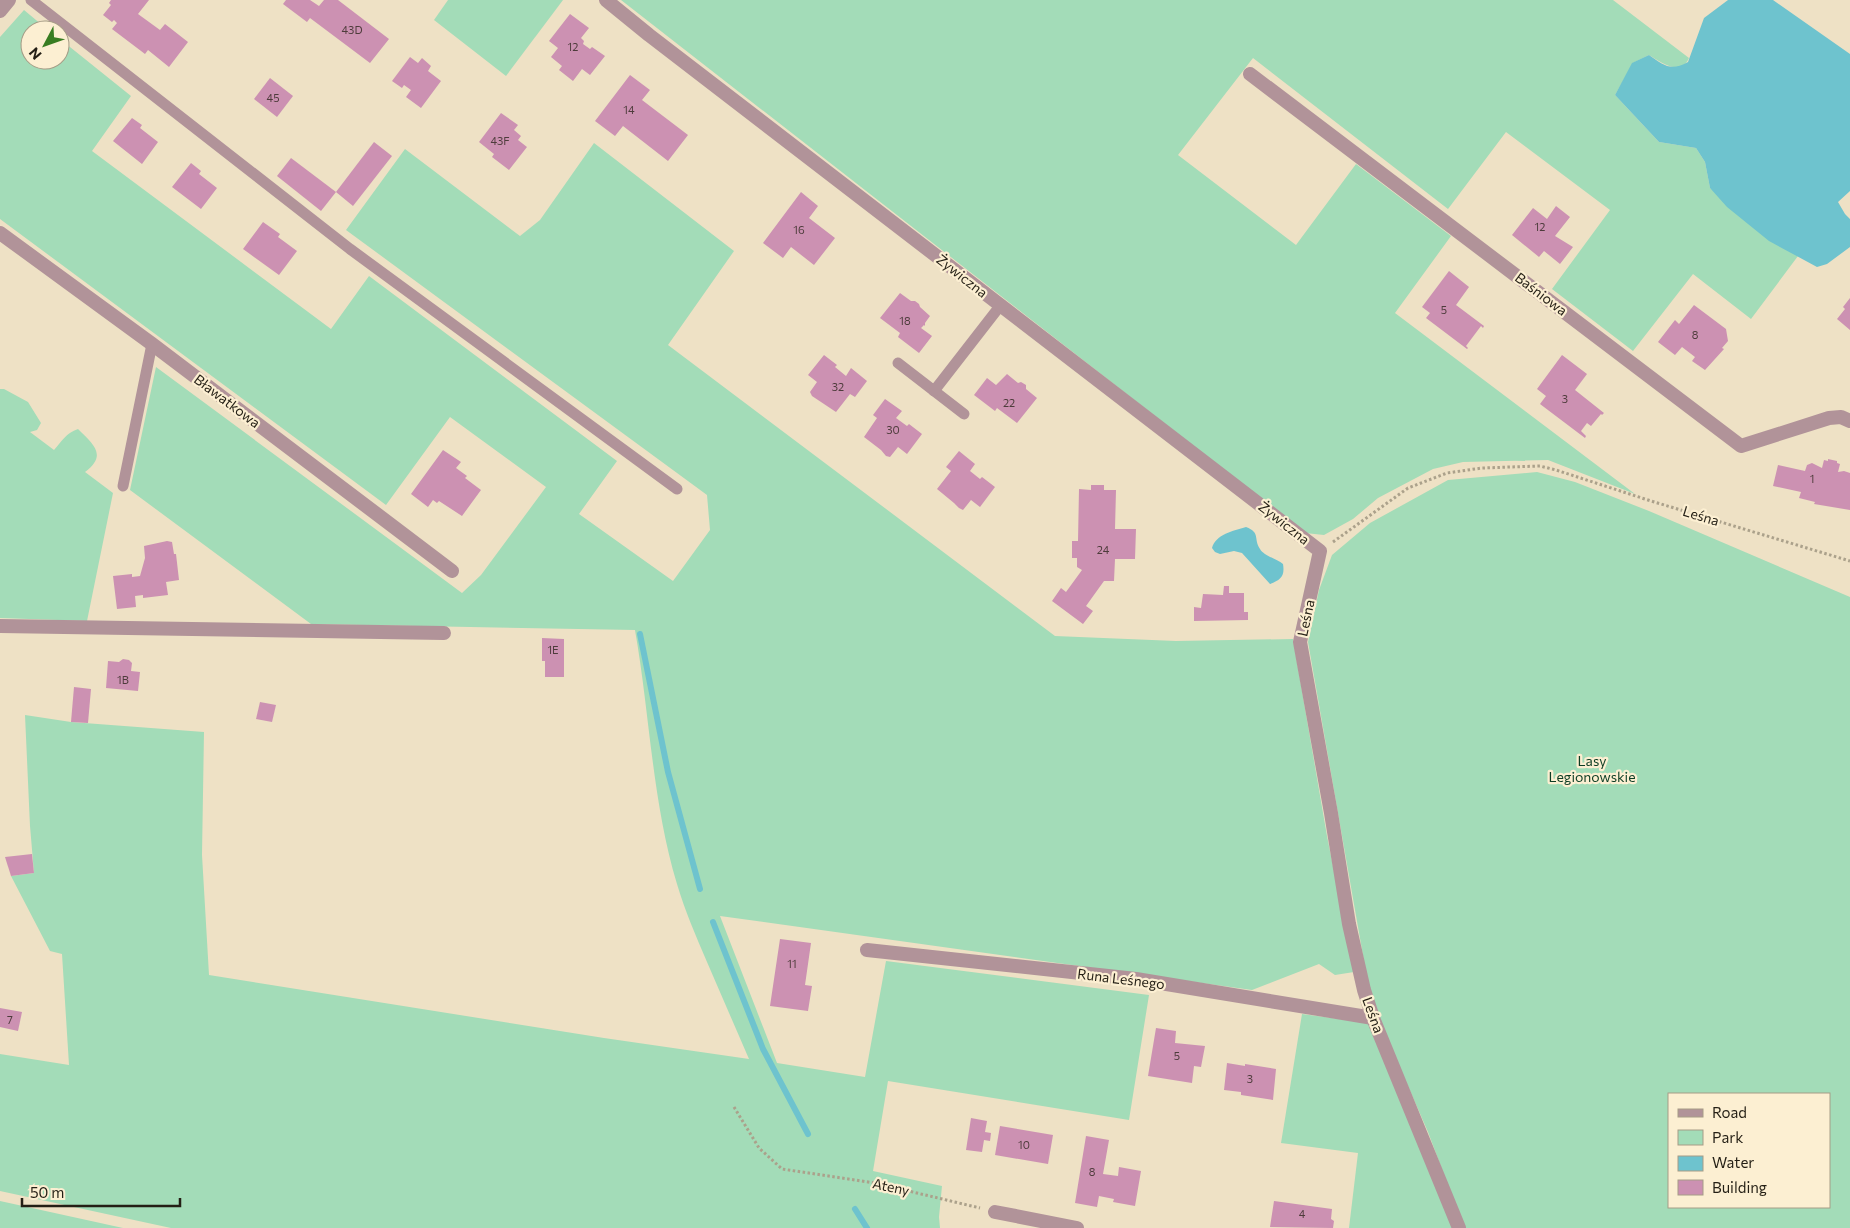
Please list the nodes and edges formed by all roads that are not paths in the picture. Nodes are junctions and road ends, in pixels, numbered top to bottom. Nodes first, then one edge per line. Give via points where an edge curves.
1 (9, 0) edge
2 (31, 0) edge
3 (606, 0) edge
4 (0, 11) edge
5 (1250, 74) dead end
6 (0, 234) edge
7 (1000, 306) junction
8 (152, 344) junction
9 (898, 363) dead end
10 (934, 391) junction
11 (964, 414) dead end
12 (1850, 421) edge
13 (123, 486) dead end
14 (677, 489) dead end
15 (1320, 551) joint
16 (452, 571) dead end
17 (0, 626) edge
18 (444, 633) dead end
19 (867, 950) dead end
20 (1373, 1018) junction
21 (996, 1212) road end
22 (1077, 1228) edge
23 (1459, 1228) edge

1 - 4 street
2 - 14 lane via 350,249
3 - 7 street, Żywiczna
5 - 12 street, Baśniowa via 1741,446 1829,418 1841,417
6 - 8 street, Bławatkowa
7 - 10 lane
7 - 15 street, Żywiczna
8 - 13 lane
8 - 16 street, Bławatkowa
9 - 10 lane
10 - 11 lane
15 - 20 street, Leśna via 1300,642 1349,924
17 - 18 street
19 - 20 street, Runa Leśnego via 1136,979
20 - 23 street, Leśna
21 - 22 street

